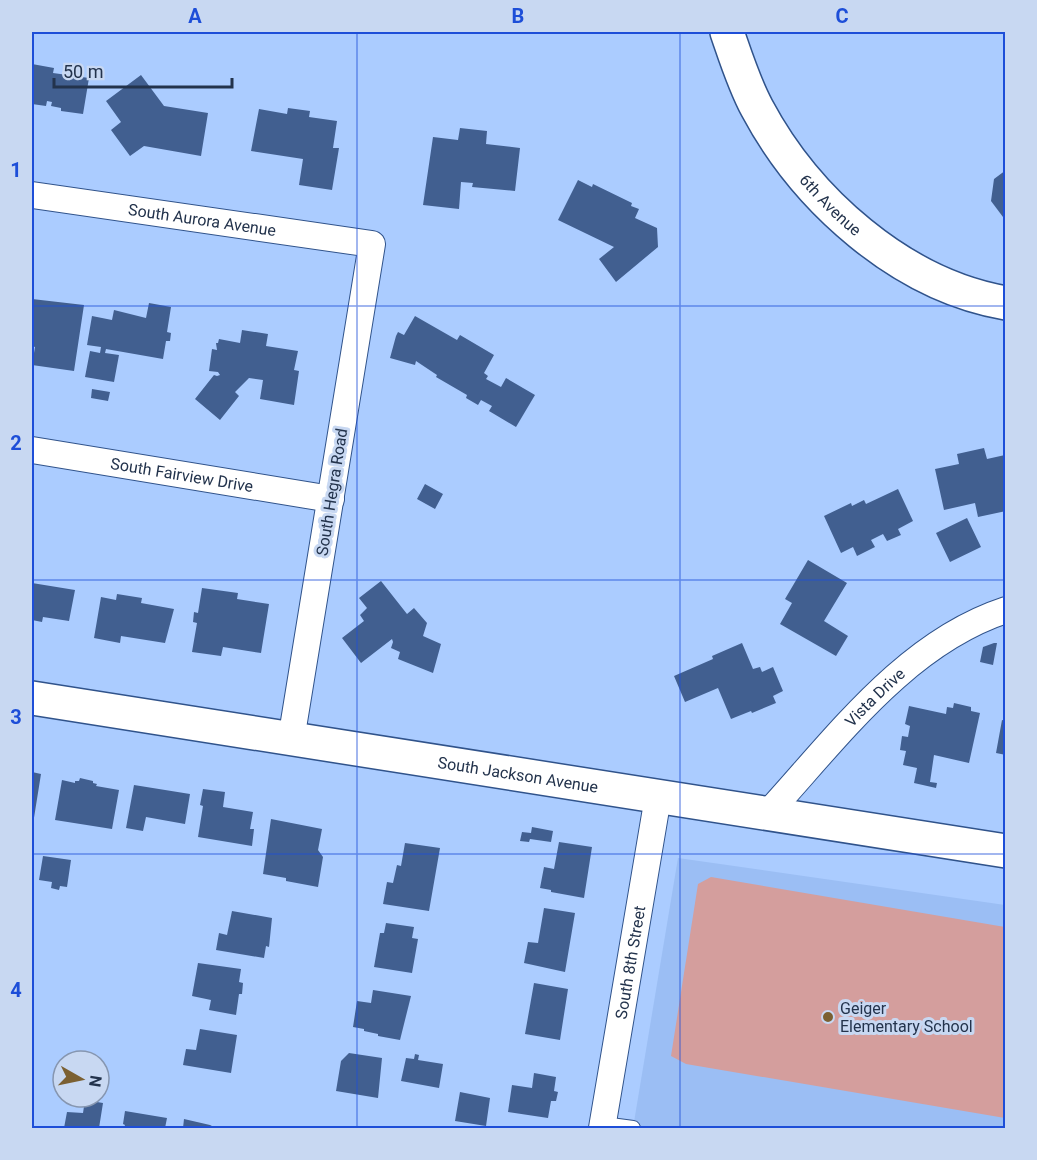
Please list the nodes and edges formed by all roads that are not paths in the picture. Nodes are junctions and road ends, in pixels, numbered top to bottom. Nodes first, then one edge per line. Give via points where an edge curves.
1 (727, 32) edge
2 (32, 195) edge
3 (372, 244) joint
4 (1005, 303) edge
5 (32, 450) edge
6 (331, 499) junction
7 (1005, 610) edge
8 (32, 698) edge
9 (291, 740) junction
10 (658, 797) junction
11 (767, 814) junction
12 (1005, 851) edge
13 (602, 1126) edge
14 (633, 1128) edge

1 - 4 main road, 6th Avenue via 753,100 784,154 809,186 847,223 918,271 954,288
2 - 3 street, South Aurora Avenue
3 - 6 street, South Hegra Road
5 - 6 street, South Fairview Drive
6 - 9 street, South Hegra Road
7 - 11 street, Vista Drive via 960,629 916,658 874,696
8 - 9 main road, South Jackson Avenue
9 - 10 main road, South Jackson Avenue
10 - 11 main road, South Jackson Avenue
10 - 13 street, South 8th Street
11 - 12 main road, South Jackson Avenue
13 - 14 lane

